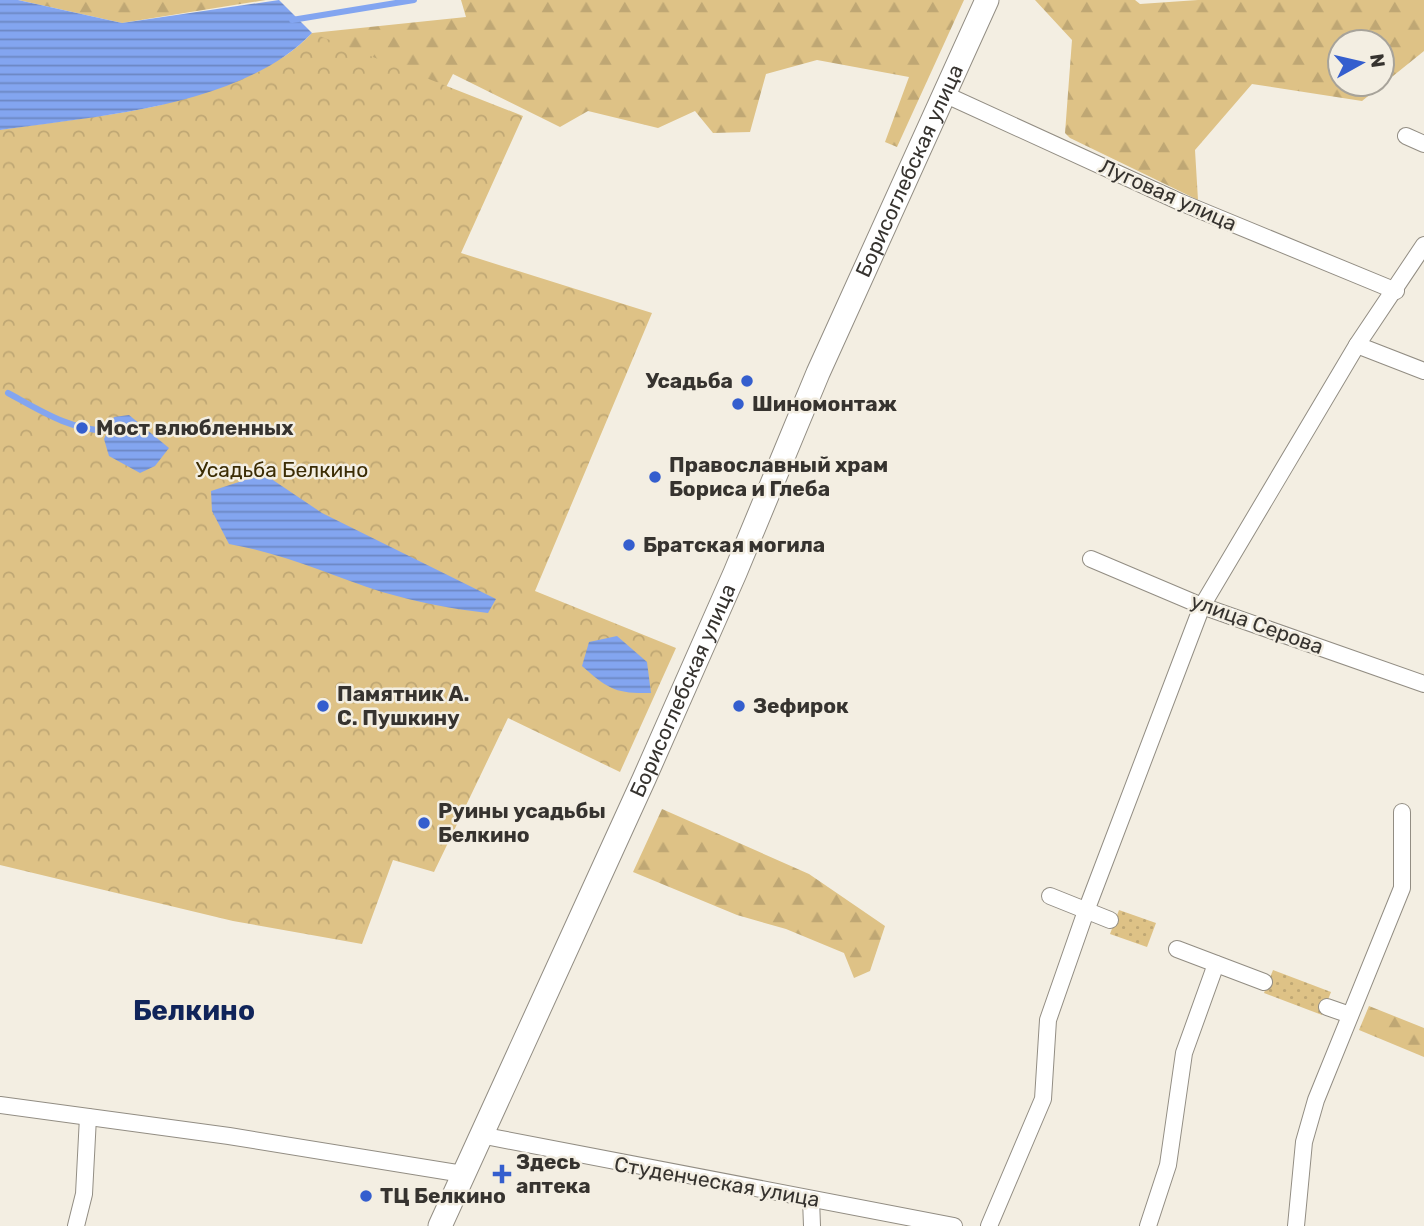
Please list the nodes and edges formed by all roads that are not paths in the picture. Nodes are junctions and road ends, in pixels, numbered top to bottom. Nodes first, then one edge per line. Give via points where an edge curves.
1 (987, 0) edge
2 (944, 94) junction
3 (1406, 136) dead end
4 (1424, 144) edge
5 (1424, 245) edge
6 (1396, 291) junction
7 (1357, 345) junction
8 (1424, 372) edge
9 (1091, 559) dead end
10 (1202, 606) junction
11 (1424, 684) edge
12 (1402, 813) dead end
13 (1050, 896) dead end
14 (1086, 911) junction
15 (1110, 920) dead end
16 (1177, 948) dead end
17 (1216, 964) junction
18 (1264, 982) dead end
19 (1327, 1007) dead end
20 (1350, 1015) junction
21 (0, 1105) edge
22 (88, 1117) junction
23 (480, 1135) junction
24 (463, 1174) junction
25 (811, 1199) junction
26 (76, 1226) edge
27 (440, 1226) edge
28 (812, 1226) edge
29 (954, 1226) edge
30 (989, 1226) edge
31 (1147, 1226) edge
32 (1296, 1226) edge

1 - 2 street, Борисоглебская улица
2 - 6 street, Луговая улица via 1180,202
2 - 23 street, Борисоглебская улица via 818,373 650,766
3 - 4 street
5 - 6 street
6 - 7 street
7 - 8 street
7 - 10 street
9 - 10 street, улица Серова
10 - 11 street, улица Серова
10 - 14 street
12 - 20 street via 1402,888
13 - 14 street
14 - 15 street
14 - 30 street via 1048,1020 1043,1100
16 - 17 street
17 - 18 street
17 - 31 street via 1184,1053 1168,1165
19 - 20 street
20 - 32 street via 1304,1142
21 - 22 street
22 - 24 street
22 - 26 street via 84,1194
23 - 24 street, Борисоглебская улица
23 - 25 street, Студенческая улица
24 - 27 street, Борисоглебская улица
25 - 28 street
25 - 29 street, Студенческая улица

